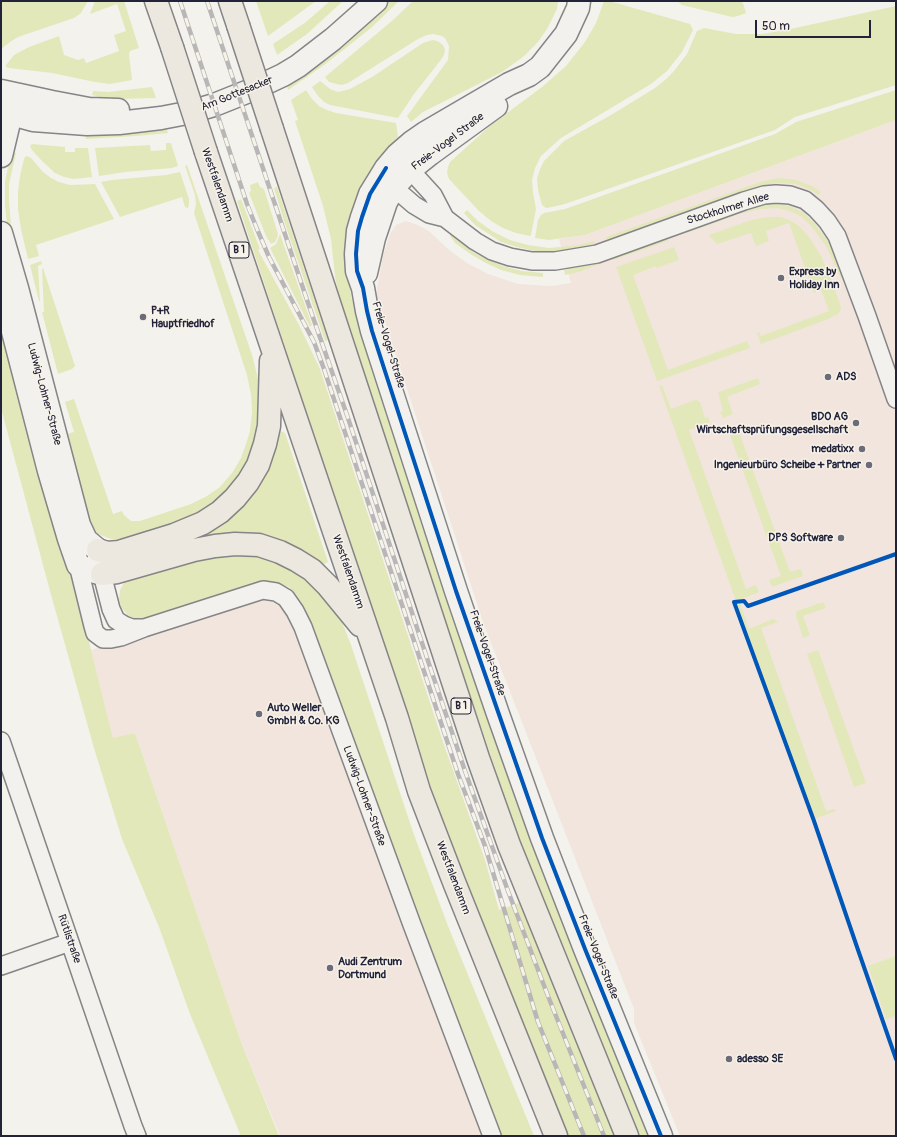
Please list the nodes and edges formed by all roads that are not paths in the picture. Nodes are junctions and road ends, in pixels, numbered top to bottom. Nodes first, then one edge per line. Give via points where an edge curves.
1 (156, 1) edge
2 (230, 1) edge
3 (355, 1) edge
4 (376, 1) edge
5 (579, 1) edge
6 (4, 101) edge
7 (1, 156) edge
8 (397, 170) junction
9 (445, 218) junction
10 (1, 233) edge
11 (1, 285) edge
12 (272, 348) junction
13 (896, 399) edge
14 (98, 550) junction
15 (78, 565) junction
16 (102, 574) junction
17 (144, 628) junction
18 (369, 635) junction
19 (1, 741) edge
20 (4, 760) edge
21 (70, 942) junction
22 (1, 966) edge
23 (137, 1136) edge
24 (492, 1136) edge
25 (556, 1136) edge
26 (627, 1136) edge
27 (661, 1136) edge

1 - 12 highway, Westfalendamm / B 1, bridge
2 - 26 highway, B 1, bridge via 480,765 508,845
3 - 6 street, Am Gottesacker via 310,42 279,64 209,91 157,106 119,110 89,109 52,102
4 - 6 street, Am Gottesacker via 333,39 283,75 249,92 187,113 119,123 87,124 33,120
5 - 8 street, Freie-Vogel-Straße via 566,34 540,67 412,142
6 - 7 street
8 - 9 street, Stockholmer Allee via 433,195
8 - 9 street, Stockholmer Allee via 414,205 429,214
8 - 27 street, Freie-Vogel-Straße via 370,194 358,231 357,266 372,331 498,714 590,962
9 - 13 street, Stockholmer Allee via 492,251 532,262 555,261 597,254 764,195 790,195 805,200 816,208 837,236
10 - 14 street, Ludwig-Lohner-Straße via 79,525 86,540
11 - 15 street, Ludwig-Lohner-Straße via 49,470
12 - 14 highway via 266,444 258,466 235,498 203,523 174,535 119,552 107,553
12 - 18 highway, Westfalendamm / B 1
14 - 15 street
14 - 16 street, Ludwig-Lohner-Straße
15 - 16 street
15 - 17 street, Ludwig-Lohner-Straße via 95,633 103,639 111,639
16 - 17 street, Ludwig-Lohner-Straße via 116,620 132,628
16 - 18 highway via 215,546 259,545 280,552 312,570
17 - 24 street, Ludwig-Lohner-Straße via 263,590 276,592 286,598 295,610
18 - 25 highway, Westfalendamm / B 1 via 419,791
19 - 20 street, Rütlistraße
20 - 21 street, Rütlistraße
21 - 22 street
21 - 23 street, Rütlistraße

